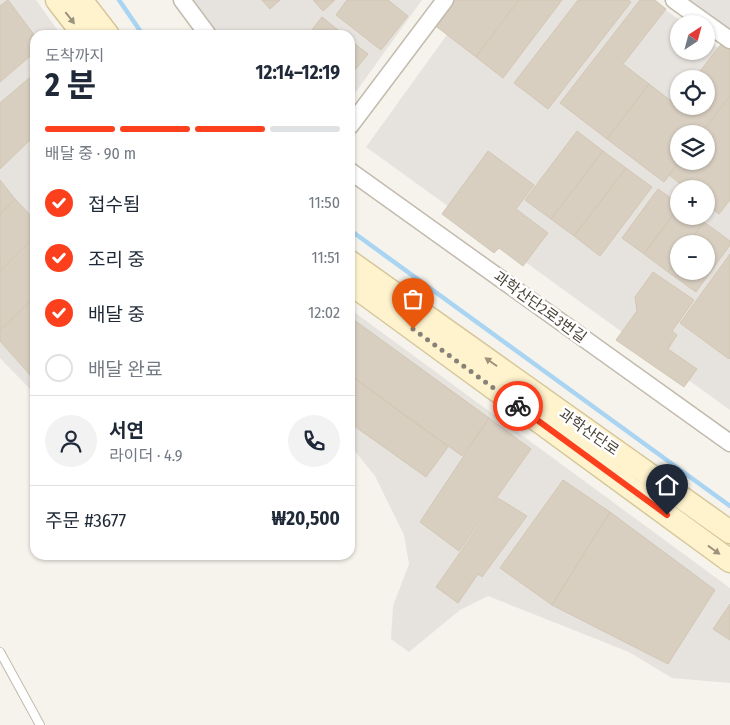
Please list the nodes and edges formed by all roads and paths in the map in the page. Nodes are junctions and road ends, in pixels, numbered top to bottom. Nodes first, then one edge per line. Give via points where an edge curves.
1 (57, 0) edge
2 (81, 0) edge
3 (182, 0) edge
4 (445, 0) edge
5 (674, 0) edge
6 (80, 30) edge
7 (104, 30) edge
8 (204, 30) edge
9 (730, 40) edge
10 (355, 119) edge
11 (355, 175) edge
12 (355, 266) edge
13 (355, 287) edge
14 (730, 443) edge
15 (730, 532) edge
16 (730, 561) edge
17 (0, 652) edge
18 (40, 725) edge

1 -> 6 main road
2 - 7 main road
3 - 8 street
4 - 10 street
5 - 9 street
11 - 14 street, 과학산단2로3번길
15 -> 12 main road, 과학산단로
13 -> 16 main road, 과학산단로
17 - 18 lane

